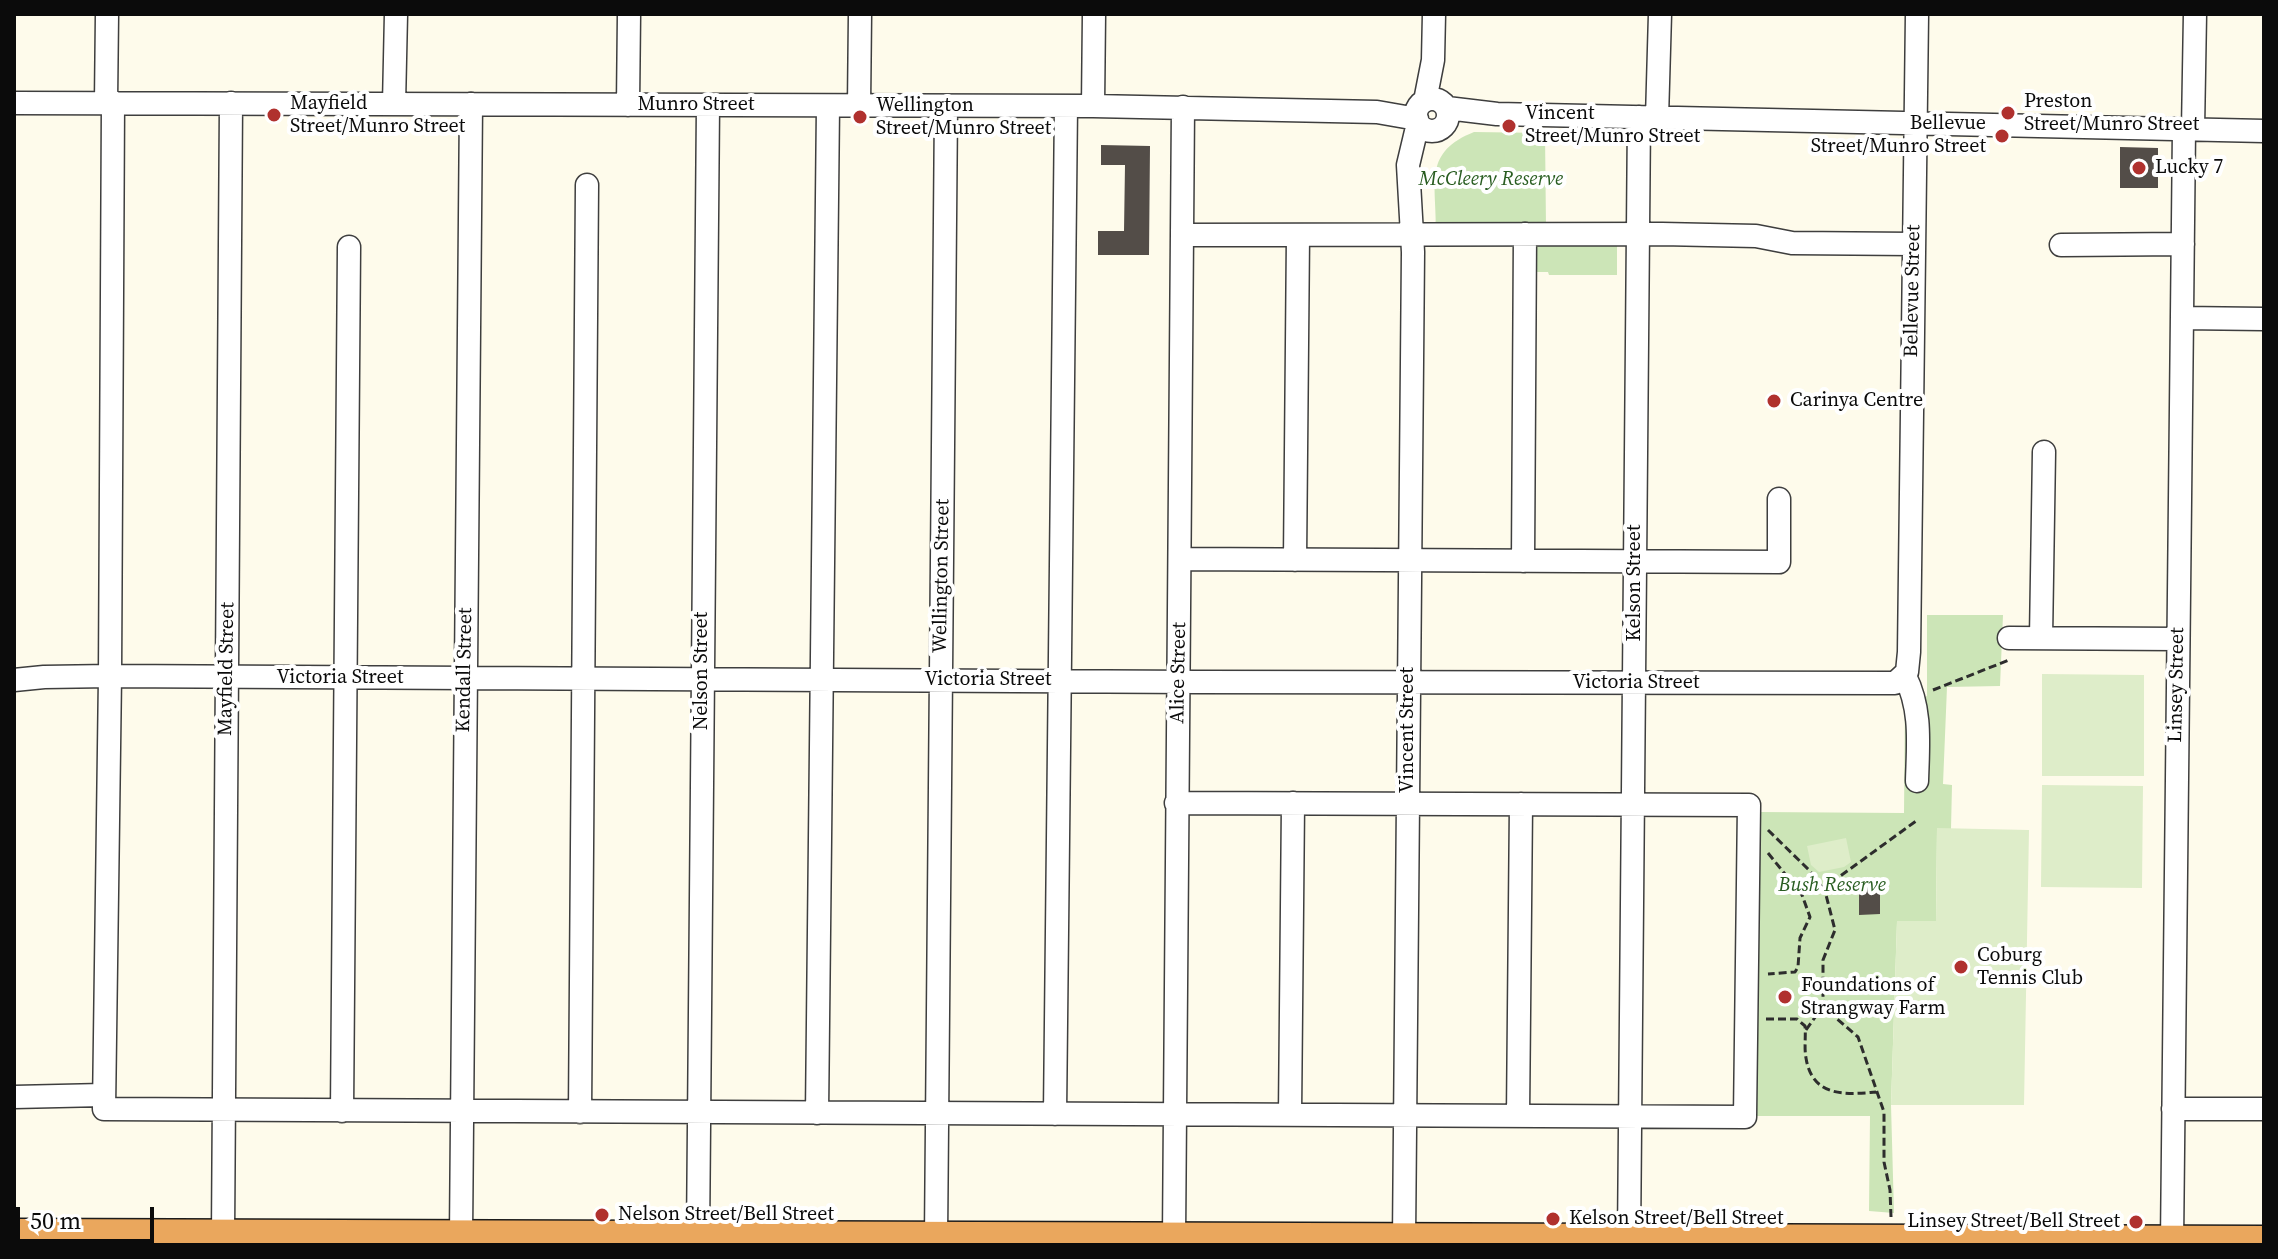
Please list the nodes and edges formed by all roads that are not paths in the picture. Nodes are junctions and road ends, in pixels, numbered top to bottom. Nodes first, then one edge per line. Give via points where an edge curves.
1 (107, 14) edge
2 (396, 14) edge
3 (629, 14) edge
4 (860, 14) edge
5 (1094, 14) edge
6 (1434, 14) edge
7 (1660, 14) edge
8 (1917, 14) edge
9 (2195, 14) edge
10 (109, 102) junction
11 (14, 103) edge
12 (231, 103) junction
13 (394, 104) junction
14 (471, 104) junction
15 (628, 105) junction
16 (708, 105) junction
17 (828, 106) junction
18 (859, 106) junction
19 (1066, 106) junction
20 (1093, 106) junction
21 (946, 107) junction
22 (1183, 107) junction
23 (1432, 114) junction
24 (1648, 118) junction
25 (1916, 123) junction
26 (2188, 129) junction
27 (2264, 131) edge
28 (587, 185) dead end
29 (1413, 227) junction
30 (1525, 234) junction
31 (1183, 235) junction
32 (1298, 235) junction
33 (1638, 235) junction
34 (1914, 244) junction
35 (2183, 244) junction
36 (2061, 245) dead end
37 (349, 247) dead end
38 (2182, 318) junction
39 (2264, 319) edge
40 (2044, 452) dead end
41 (1779, 499) dead end
42 (1180, 559) junction
43 (1295, 560) junction
44 (1410, 560) junction
45 (1523, 561) junction
46 (1636, 561) junction
47 (2041, 638) junction
48 (2178, 639) junction
49 (2009, 649) road end
50 (14, 672) edge
51 (110, 676) junction
52 (1905, 676) junction
53 (44, 677) junction
54 (227, 678) junction
55 (346, 678) junction
56 (464, 678) junction
57 (584, 678) junction
58 (702, 679) junction
59 (822, 679) junction
60 (14, 680) edge
61 (941, 680) junction
62 (1059, 680) junction
63 (1179, 682) junction
64 (1409, 682) junction
65 (1635, 683) junction
66 (1917, 781) dead end
67 (1176, 803) junction
68 (1293, 803) junction
69 (1408, 804) junction
70 (1521, 804) junction
71 (1632, 805) junction
72 (103, 1095) junction
73 (14, 1097) edge
74 (2173, 1109) junction
75 (2264, 1109) edge
76 (223, 1111) junction
77 (342, 1111) junction
78 (462, 1111) junction
79 (580, 1112) junction
80 (699, 1113) junction
81 (817, 1113) junction
82 (937, 1113) junction
83 (1055, 1114) junction
84 (1175, 1114) junction
85 (1290, 1115) junction
86 (1405, 1115) junction
87 (1630, 1115) junction
88 (1518, 1116) junction
89 (14, 1235) edge
90 (223, 1235) junction
91 (461, 1235) junction
92 (698, 1237) junction
93 (936, 1238) junction
94 (1174, 1238) junction
95 (98, 1240) edge
96 (396, 1240) edge
97 (1629, 1240) junction
98 (1118, 1241) edge
99 (1386, 1241) edge
100 (1583, 1242) edge
101 (2172, 1242) junction
102 (2264, 1242) edge

1 - 10 street
2 - 13 street
3 - 15 street
4 - 18 street
5 - 20 street
6 - 23 street, Vincent Street
7 - 24 street, Kelson Street
8 - 25 street, Bellevue Street
9 - 26 street, Linsey Street
10 - 11 street, Munro Street
10 - 12 street, Munro Street
10 - 51 street
12 - 13 street, Munro Street
12 - 54 street, Mayfield Street
13 - 14 street, Munro Street
14 - 15 street, Munro Street
14 - 56 street, Kendall Street
15 - 16 street, Munro Street
16 - 17 street, Munro Street
16 - 58 street, Nelson Street
17 - 18 street, Munro Street
17 - 59 street
18 - 21 street, Munro Street
19 - 20 street, Munro Street
19 - 21 street, Munro Street
19 - 62 street
20 - 22 street, Munro Street
21 - 61 street, Wellington Street
22 - 23 street, Munro Street
22 - 31 street, Alice Street
23 - 24 street, Munro Street
23 - 29 street, Vincent Street via 1408,165
24 - 25 street, Munro Street
24 - 33 street, Kelson Street
25 - 26 street, Munro Street
25 - 34 street, Bellevue Street
26 - 27 street, Munro Street
26 - 35 street, Linsey Street
28 - 57 street
29 - 30 street
29 - 32 street
29 - 44 street, Vincent Street
30 - 33 street
30 - 45 street
31 - 32 street
31 - 42 street, Alice Street
32 - 43 street
33 - 34 street
33 - 46 street, Kelson Street
34 - 52 street, Bellevue Street
35 - 36 street
35 - 38 street, Linsey Street
37 - 55 street
38 - 39 street
38 - 48 street, Linsey Street
40 - 47 street
41 - 46 street via 1779,562
42 - 43 street
42 - 63 street, Alice Street
43 - 44 street
44 - 45 street
44 - 64 street, Vincent Street
45 - 46 street
46 - 65 street, Kelson Street
47 - 48 street
47 - 49 street
48 - 74 street, Linsey Street
50 - 53 street, Victoria Street
51 - 53 street, Victoria Street
51 - 54 street, Victoria Street
51 - 72 street
52 - 65 street, Victoria Street via 1888,684
52 - 66 street via 1917,705
53 - 60 street, Victoria Street
54 - 55 street, Victoria Street
54 - 76 street, Mayfield Street
55 - 56 street, Victoria Street
55 - 77 street
56 - 57 street, Victoria Street
56 - 78 street, Kendall Street
57 - 58 street, Victoria Street
57 - 79 street
58 - 59 street, Victoria Street
58 - 80 street, Nelson Street
59 - 61 street, Victoria Street
59 - 81 street
61 - 62 street, Victoria Street
61 - 82 street, Wellington Street
62 - 63 street, Victoria Street
62 - 83 street
63 - 64 street, Victoria Street
63 - 67 street, Alice Street
64 - 65 street, Victoria Street
64 - 69 street, Vincent Street
65 - 71 street, Kelson Street
67 - 68 street
67 - 84 street, Alice Street
68 - 69 street
68 - 85 street
69 - 70 street
69 - 86 street, Vincent Street
70 - 71 street
70 - 88 street
71 - 87 street, Kelson Street
71 - 87 street via 1749,805 1745,1117
72 - 73 street
72 - 76 street via 104,1109
74 - 75 street
74 - 101 street, Linsey Street
76 - 77 street
76 - 90 street, Mayfield Street
77 - 78 street
78 - 79 street
78 - 91 street, Kendall Street
79 - 80 street
80 - 81 street
80 - 92 street, Nelson Street
81 - 82 street
82 - 83 street
82 - 93 street, Wellington Street
83 - 84 street
84 - 85 street
84 - 94 street, Alice Street
85 - 86 street
86 - 88 street
86 - 99 street, Vincent Street
87 - 88 street
87 - 97 street, Kelson Street
89 - 95 highway
90 - 95 highway
90 - 96 highway
91 - 92 highway
91 - 96 highway
92 - 93 highway
93 - 98 highway
94 - 98 highway
94 - 99 highway
97 - 100 highway
97 - 101 highway
99 - 100 highway
101 - 102 highway

